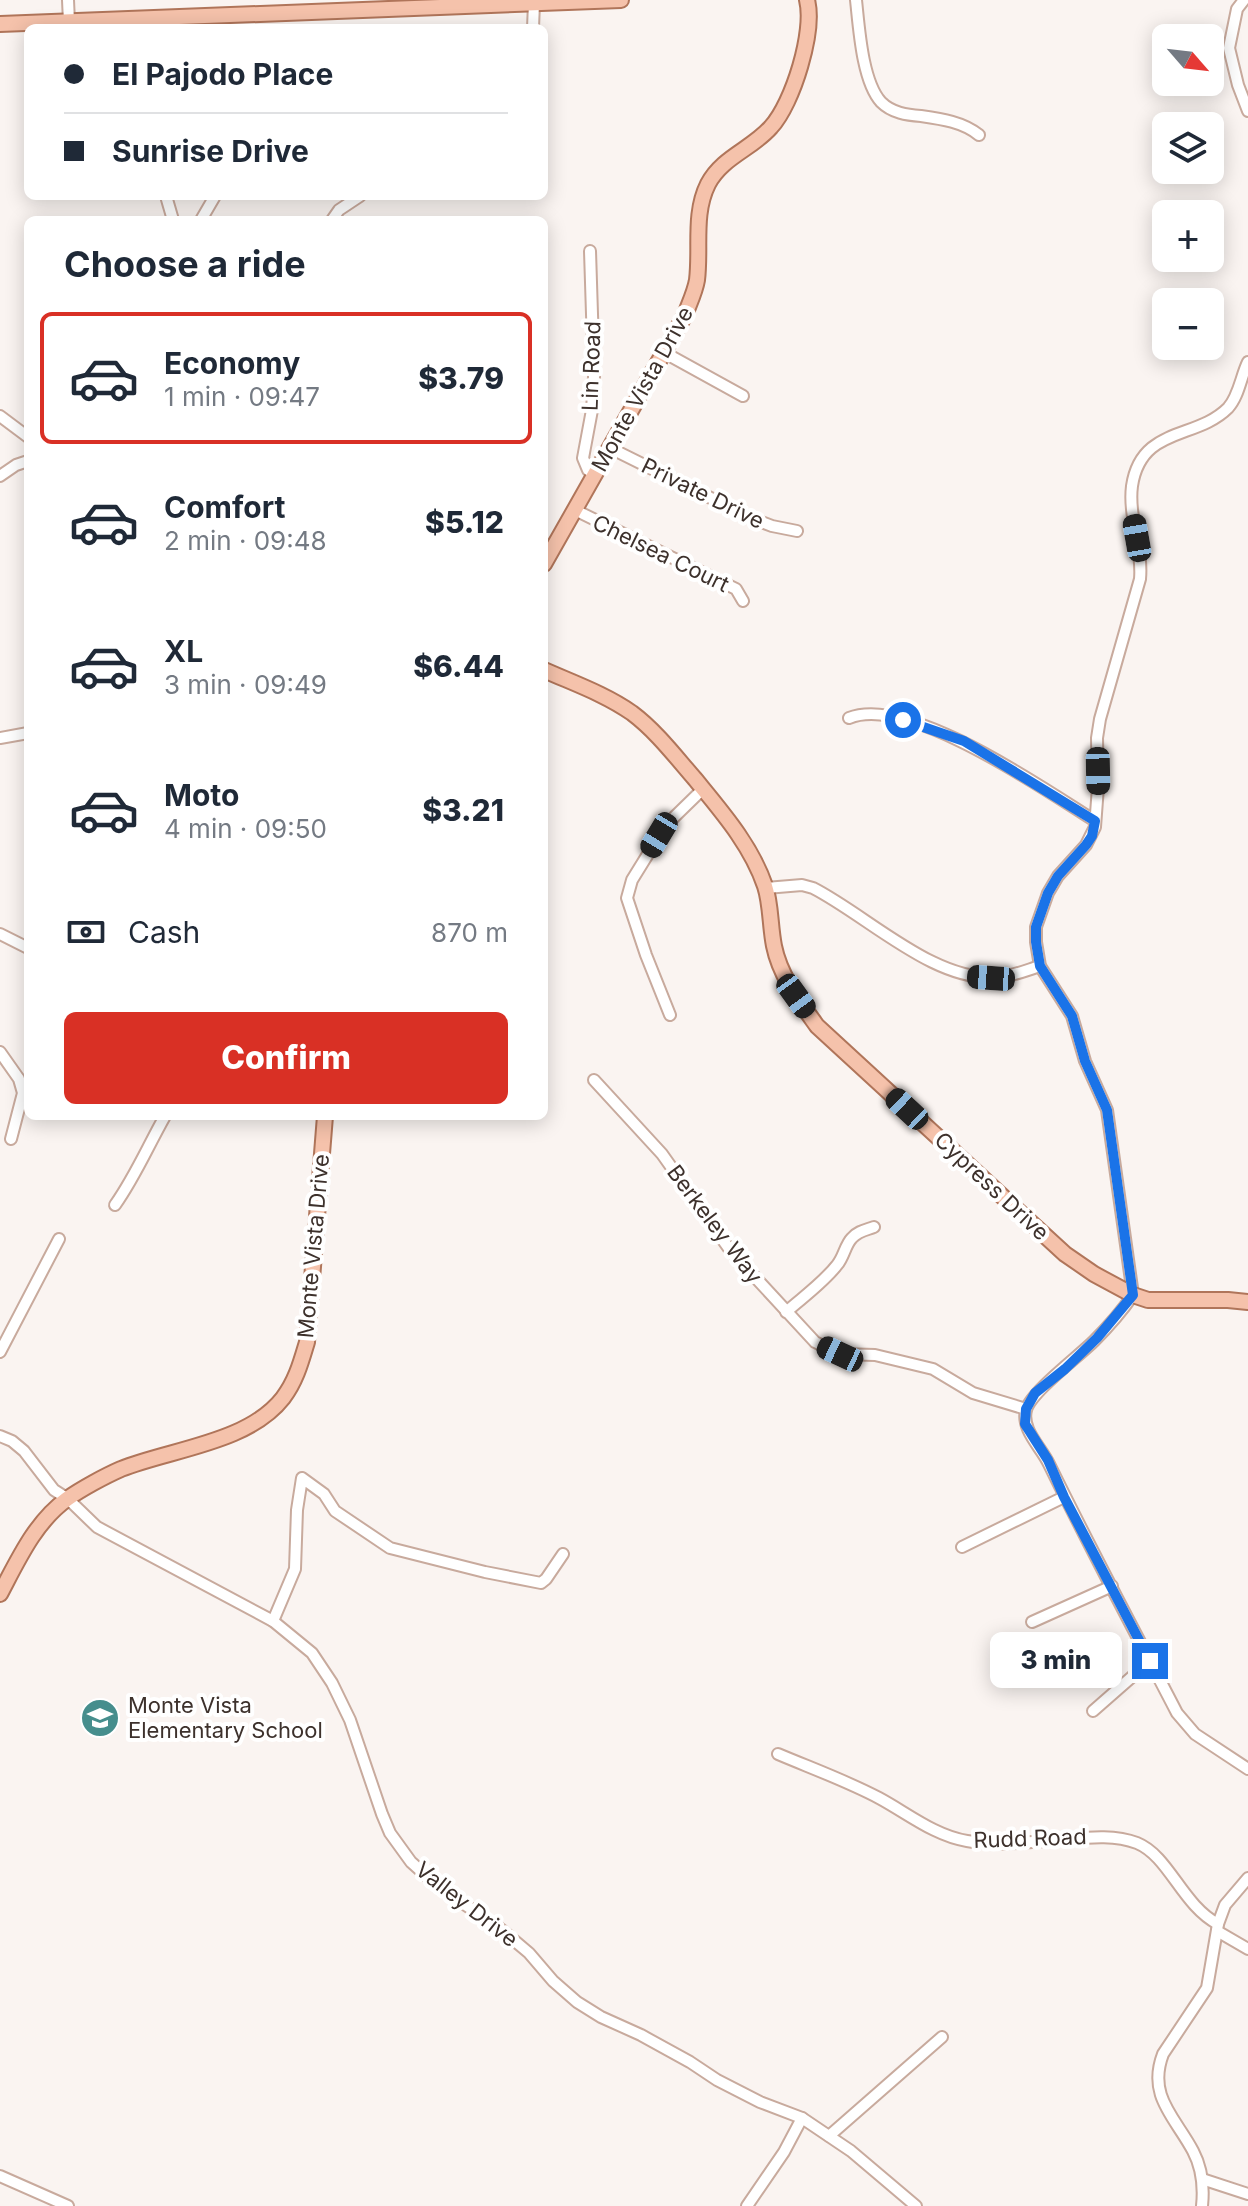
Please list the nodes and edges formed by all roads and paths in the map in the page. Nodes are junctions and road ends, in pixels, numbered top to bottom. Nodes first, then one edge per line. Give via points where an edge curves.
1 (68, 0) edge
2 (621, 0) edge
3 (807, 0) edge
4 (856, 0) edge
5 (1244, 0) edge
6 (534, 3) junction
7 (69, 22) junction
8 (0, 24) edge
9 (107, 24) edge
10 (533, 24) edge
11 (1248, 111) edge
12 (979, 135) dead end
13 (354, 200) edge
14 (335, 216) edge
15 (590, 251) dead end
16 (665, 353) junction
17 (1248, 362) edge
18 (743, 396) dead end
19 (0, 416) edge
20 (24, 434) edge
21 (610, 448) junction
22 (24, 462) edge
23 (595, 475) junction
24 (0, 476) edge
25 (575, 510) junction
26 (797, 531) dead end
27 (548, 557) edge
28 (743, 601) dead end
29 (548, 672) edge
30 (849, 718) dead end
31 (24, 734) edge
32 (0, 738) edge
33 (703, 789) junction
34 (1095, 821) junction
35 (766, 888) junction
36 (0, 934) edge
37 (24, 946) edge
38 (1040, 966) junction
39 (670, 1015) dead end
40 (0, 1052) edge
41 (594, 1080) dead end
42 (163, 1120) edge
43 (325, 1120) edge
44 (11, 1139) dead end
45 (115, 1205) dead end
46 (874, 1227) dead end
47 (59, 1239) dead end
48 (1133, 1295) junction
49 (1248, 1302) edge
50 (786, 1312) junction
51 (0, 1352) edge
52 (1026, 1409) junction
53 (0, 1436) edge
54 (1064, 1497) junction
55 (68, 1499) junction
56 (962, 1547) dead end
57 (563, 1554) dead end
58 (1112, 1586) junction
59 (0, 1594) edge
60 (273, 1621) junction
61 (1032, 1622) dead end
62 (1150, 1661) junction
63 (1093, 1711) dead end
64 (778, 1754) dead end
65 (1248, 1769) edge
66 (1248, 1878) edge
67 (1218, 1927) junction
68 (1248, 1949) edge
69 (942, 2037) dead end
70 (802, 2118) junction
71 (829, 2136) junction
72 (0, 2176) edge
73 (1202, 2179) junction
74 (1248, 2194) edge
75 (68, 2206) edge
76 (747, 2206) edge
77 (916, 2206) edge
78 (1202, 2206) edge

1 - 7 street
2 - 6 main road
3 - 16 main road, Monte Vista Drive via 806,41 779,116 721,166 706,187 698,221 697,281
4 - 12 street via 863,58 881,102 899,114 968,126
5 - 11 street via 1229,48
6 - 9 main road
6 - 10 street
7 - 8 main road
7 - 9 main road
13 - 14 street
15 - 23 street, Lin Road via 594,377 583,458
16 - 18 street
16 - 21 main road, Monte Vista Drive
17 - 34 street via 1228,408 1161,440 1147,454 1132,486 1140,579 1100,719
19 - 20 street
21 - 23 main road, Monte Vista Drive
21 - 26 street, Private Drive via 751,518
22 - 24 street
23 - 25 main road, Monte Vista Drive
25 - 27 main road, Monte Vista Drive
25 - 28 street, Chelsea Court via 736,589
29 - 33 main road, Cypress Drive via 630,712
30 - 34 street via 880,714 964,741
31 - 32 street
33 - 35 main road, Cypress Drive via 734,828
33 - 39 street via 659,835 627,898
34 - 38 street via 1092,836 1054,882 1041,911 1036,927
35 - 38 street via 813,888 954,972 998,977
35 - 48 main road, Cypress Drive via 781,967 817,1026 1065,1254
36 - 37 street
38 - 48 street via 1072,1016 1107,1110
40 - 44 street via 23,1093
41 - 50 street, Berkeley Way via 662,1154 730,1250
42 - 45 street
43 - 55 main road, Monte Vista Drive via 310,1318 292,1384 258,1421 120,1470
46 - 50 street via 854,1235 831,1273
47 - 51 street
48 - 49 main road via 1148,1300
48 - 52 street via 1097,1338 1035,1393
50 - 52 street, Berkeley Way via 815,1342 840,1354 875,1355 933,1369 973,1393
52 - 54 street via 1025,1424
53 - 55 street, Valley Drive via 24,1451 54,1490
54 - 56 street
54 - 58 street
55 - 59 main road, Monte Vista Drive via 42,1523
55 - 60 street, Valley Drive via 97,1527
57 - 60 street via 541,1583 390,1548 335,1511 324,1494 302,1478 295,1569
58 - 61 street
58 - 62 street
60 - 70 street, Valley Drive via 312,1653 332,1683 390,1833 411,1862 497,1926 577,2002 749,2097
62 - 63 street
62 - 65 street via 1177,1713 1195,1734
64 - 67 street, Rudd Road via 962,1840 992,1844 1102,1836 1135,1842 1153,1852 1189,1901
66 - 67 street via 1225,1905
67 - 68 street, Rudd Road
67 - 73 street via 1207,1988 1163,2054 1158,2076 1161,2099 1194,2153
69 - 71 street
70 - 71 street, Valley Drive
70 - 76 street
71 - 77 street, Valley Drive
72 - 75 street
73 - 74 street
73 - 78 street

